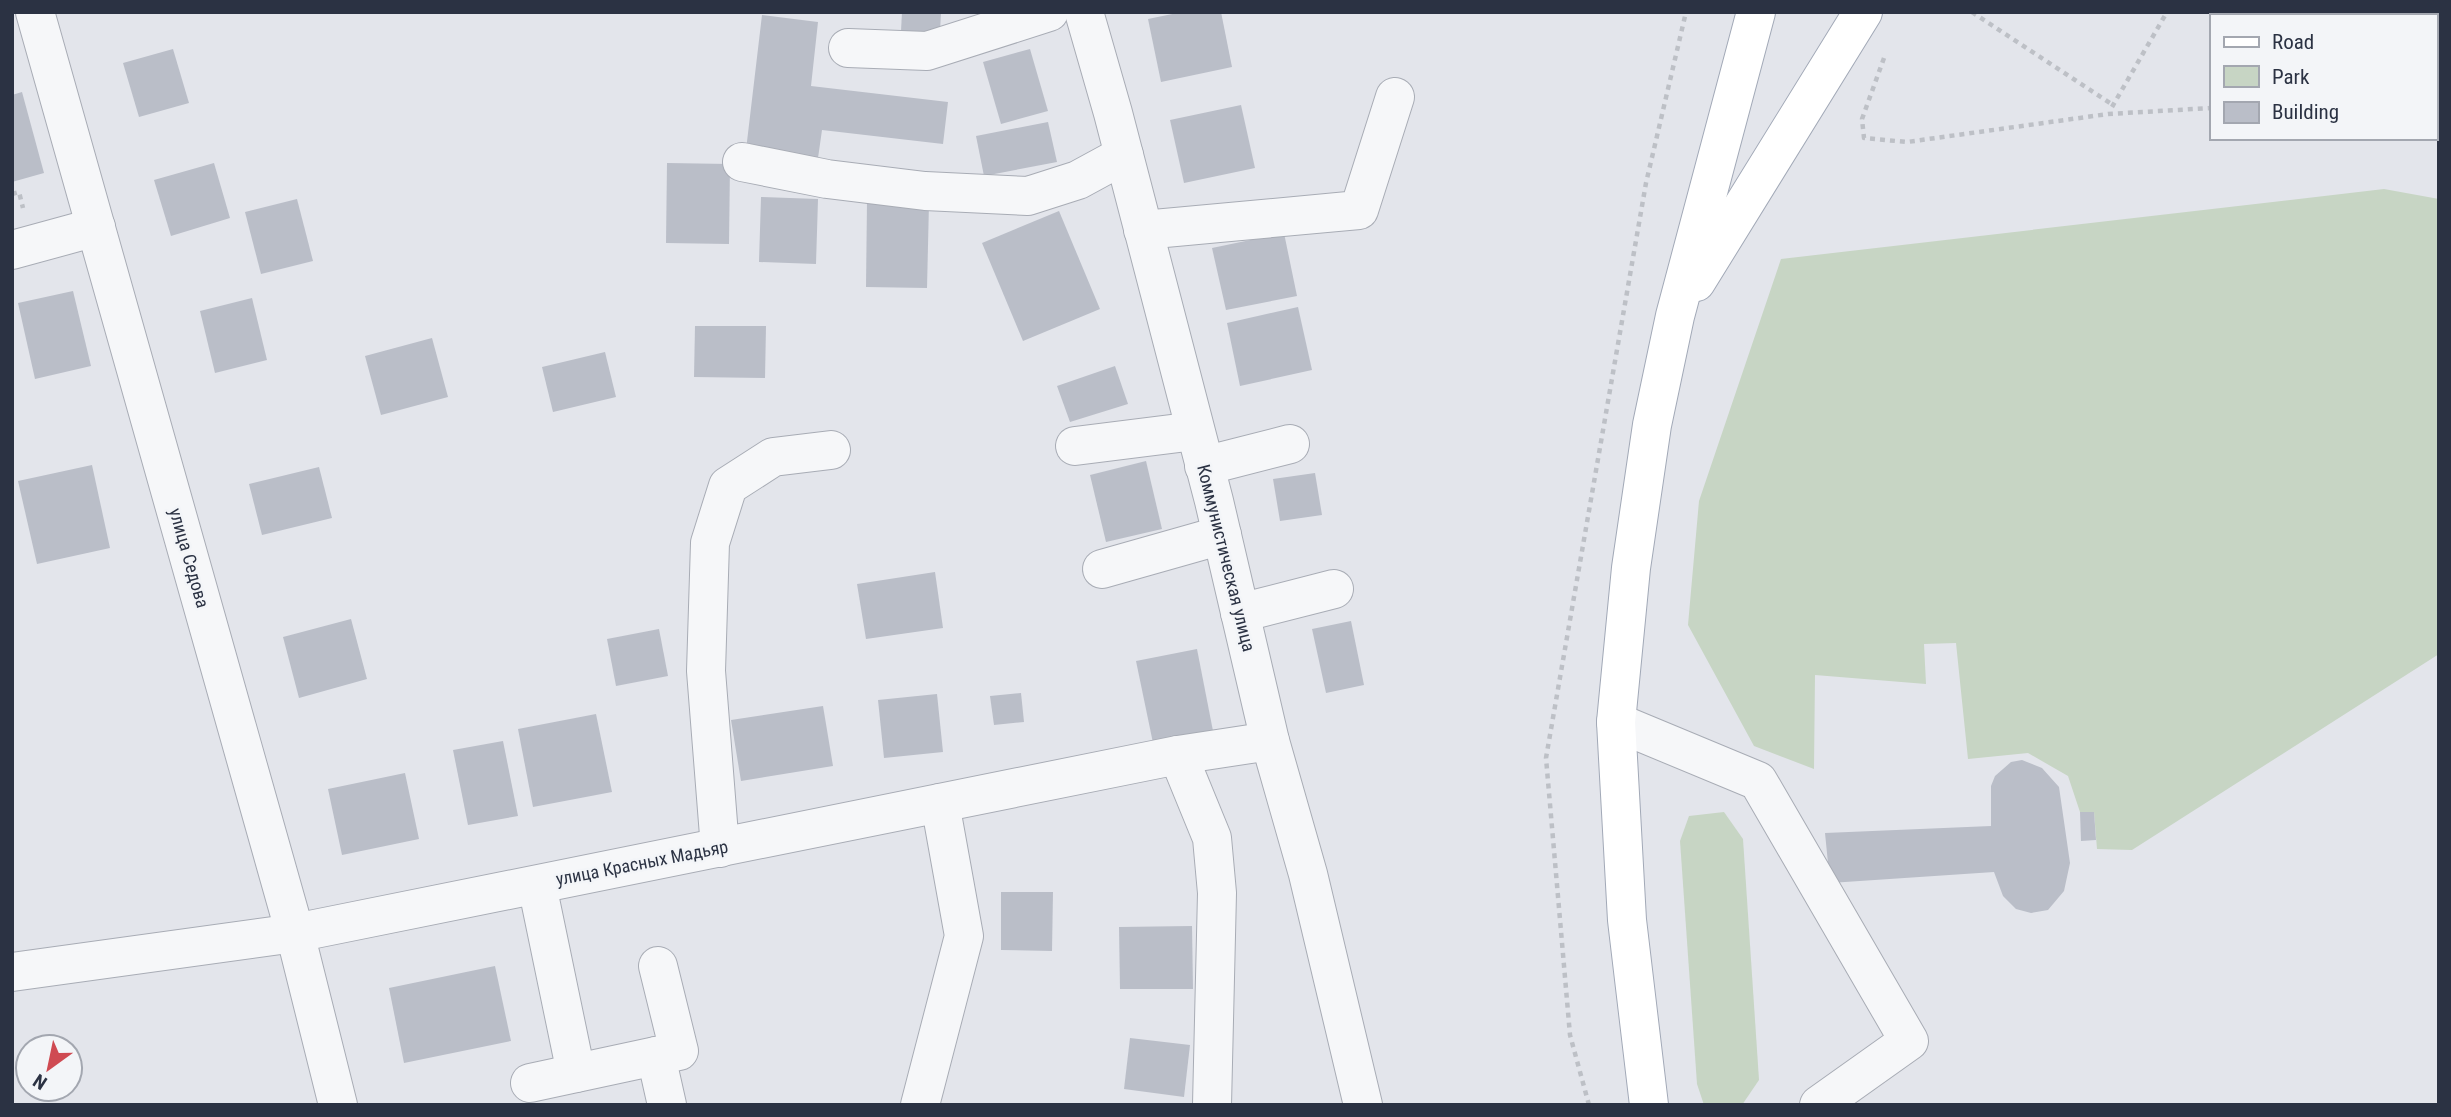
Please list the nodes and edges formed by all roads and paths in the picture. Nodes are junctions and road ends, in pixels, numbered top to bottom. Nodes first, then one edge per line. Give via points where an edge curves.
1 (35, 12) edge
2 (1049, 12) edge
3 (1084, 12) edge
4 (1756, 12) edge
5 (1863, 12) edge
6 (1972, 12) edge
7 (2167, 12) edge
8 (1889, 46) dead end
9 (848, 48) dead end
10 (1395, 97) dead end
11 (2113, 105) junction
12 (2210, 107) edge
13 (2108, 114) junction
14 (1124, 155) junction
15 (742, 162) dead end
16 (96, 227) junction
17 (1143, 230) junction
18 (12, 250) edge
19 (1675, 316) junction
20 (1290, 444) dead end
21 (1075, 446) dead end
22 (1200, 448) junction
23 (831, 450) dead end
24 (1222, 536) junction
25 (1102, 569) dead end
26 (1334, 589) dead end
27 (1240, 613) junction
28 (1616, 722) junction
29 (1270, 741) junction
30 (1178, 755) junction
31 (940, 803) junction
32 (720, 848) junction
33 (537, 885) junction
34 (295, 933) junction
35 (659, 966) dead end
36 (12, 972) edge
37 (656, 1056) junction
38 (576, 1073) junction
39 (530, 1083) dead end
40 (338, 1105) edge
41 (667, 1105) edge
42 (920, 1105) edge
43 (1213, 1105) edge
44 (1363, 1105) edge
45 (1649, 1105) edge
46 (1819, 1105) edge

1 - 16 street, улица Седова
2 - 9 street via 927,51
3 - 14 street, Коммунистическая улица
4 - 19 main road
5 - 19 main road
6 - 11 path
7 - 11 path
8 - 13 path via 1862,118 1864,138 1907,142
10 - 17 street via 1359,210
11 - 13 path
12 - 13 path
14 - 15 street via 1078,180 1028,196 925,191
14 - 17 street, Коммунистическая улица
16 - 18 street
16 - 34 street, улица Седова
17 - 22 street, Коммунистическая улица
19 - 28 main road via 1652,425
20 - 22 street
21 - 22 street
22 - 24 street, Коммунистическая улица
23 - 32 street via 773,457 727,486 710,543 706,671
24 - 25 street
24 - 27 street, Коммунистическая улица
26 - 27 street
27 - 29 street, Коммунистическая улица
28 - 45 main road via 1627,920
28 - 46 street via 1758,781 1909,1041
29 - 30 street, улица Красных Мадьяр
29 - 44 street, Коммунистическая улица via 1308,874
30 - 31 street, улица Красных Мадьяр
30 - 43 street via 1212,838 1217,893
31 - 32 street, улица Красных Мадьяр
31 - 42 street via 964,936
32 - 33 street, улица Красных Мадьяр
33 - 34 street, улица Красных Мадьяр
33 - 38 street
34 - 36 street, улица Красных Мадьяр
34 - 40 street, улица Седова
35 - 37 street via 678,1051
37 - 38 street
37 - 41 street
38 - 39 street

